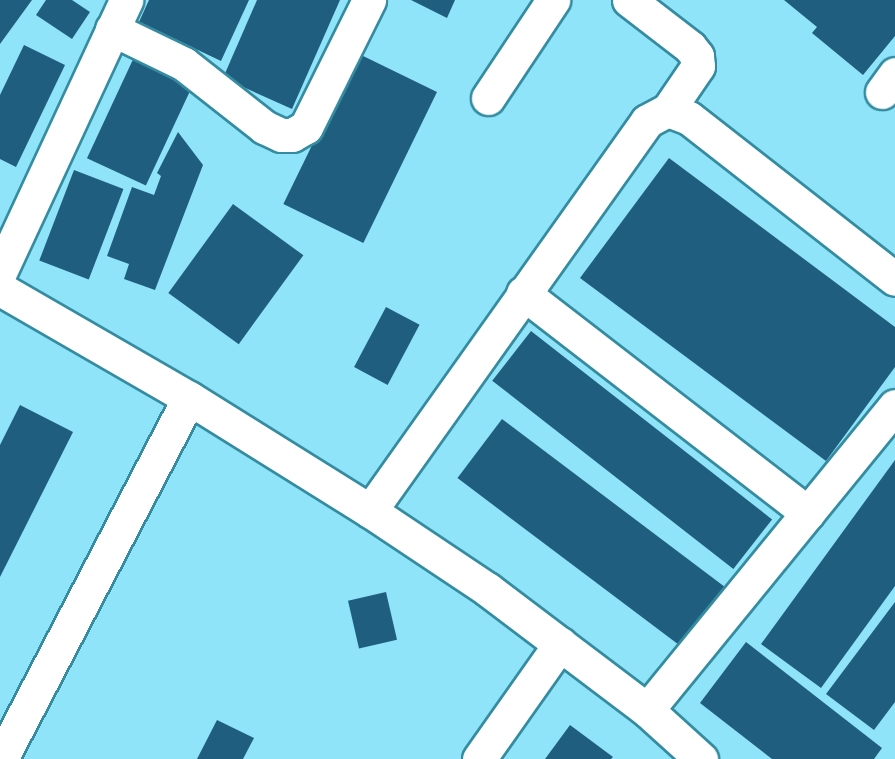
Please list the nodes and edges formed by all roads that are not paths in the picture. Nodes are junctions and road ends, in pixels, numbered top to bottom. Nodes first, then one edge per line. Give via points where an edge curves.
1 (126, 0) edge
2 (369, 0) edge
3 (553, 0) edge
4 (629, 0) edge
5 (112, 30) junction
6 (488, 98) dead end
7 (668, 110) junction
8 (0, 272) edge
9 (895, 279) edge
10 (0, 289) edge
11 (523, 293) junction
12 (189, 398) junction
13 (895, 406) edge
14 (370, 511) junction
15 (808, 513) junction
16 (560, 644) junction
17 (647, 710) junction
18 (1, 759) edge
19 (479, 759) edge
20 (701, 759) edge

1 - 5 street
2 - 5 street via 306,127 292,135 281,135 264,127 184,64
3 - 6 street
4 - 7 street via 690,46 697,56 698,66
5 - 8 street
7 - 9 street via 689,118
7 - 11 street via 647,121
10 - 12 street
11 - 14 street
11 - 15 street
12 - 14 street
12 - 18 street
13 - 15 street
14 - 16 street via 487,589
15 - 17 street
16 - 17 street
16 - 19 street
17 - 20 street

